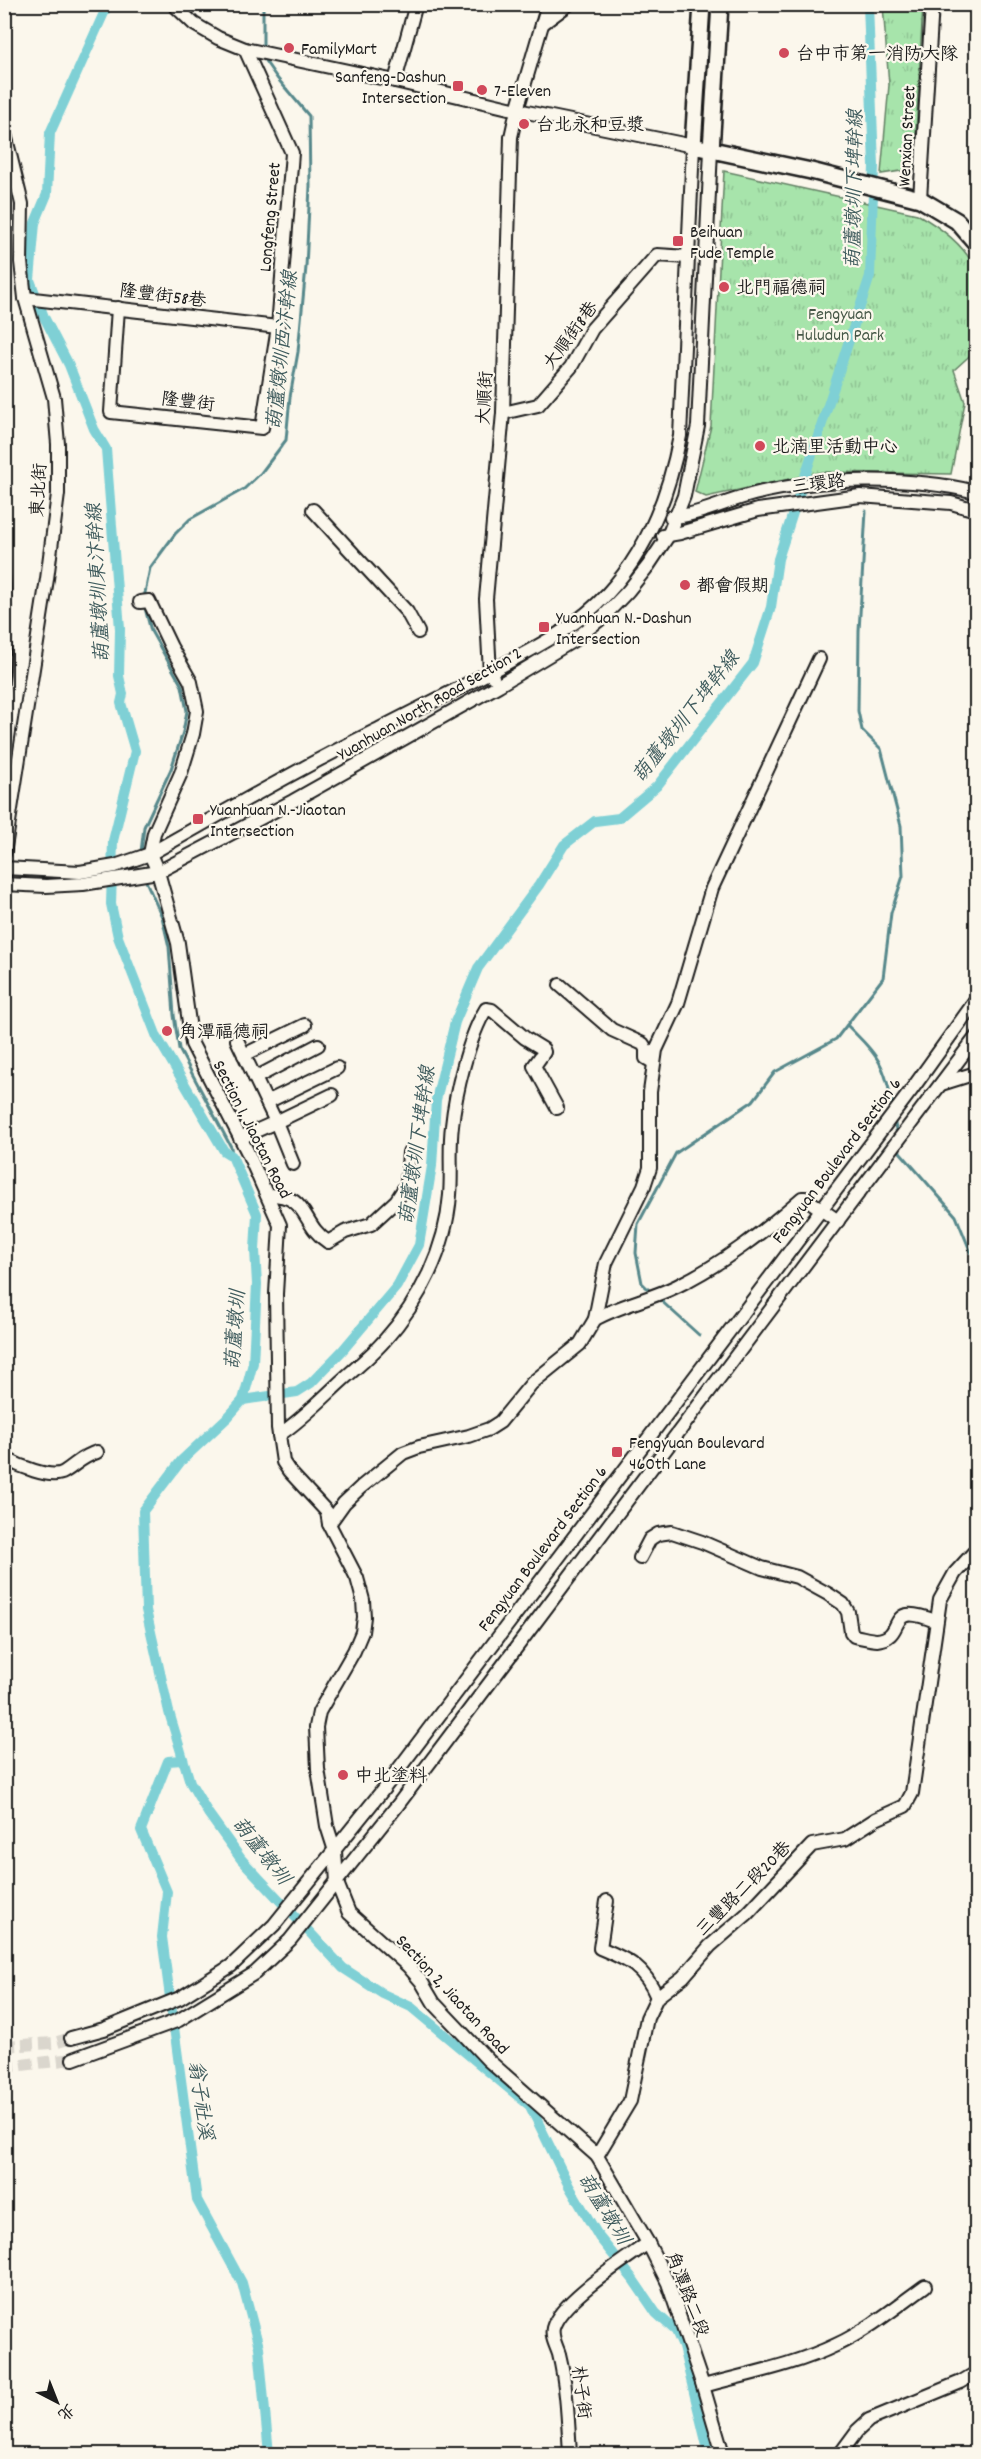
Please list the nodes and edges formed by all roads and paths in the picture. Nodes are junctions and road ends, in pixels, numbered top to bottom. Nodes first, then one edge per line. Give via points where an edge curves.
1 (173, 4) edge
2 (416, 4) edge
3 (548, 4) edge
4 (569, 4) edge
5 (702, 4) edge
6 (720, 4) edge
7 (932, 4) edge
8 (542, 24) junction
9 (245, 49) junction
10 (395, 81) junction
11 (516, 110) junction
12 (4, 130) edge
13 (693, 146) junction
14 (711, 150) junction
15 (920, 199) junction
16 (976, 243) edge
17 (688, 257) junction
18 (33, 299) junction
19 (118, 308) junction
20 (278, 327) junction
21 (503, 413) junction
22 (954, 486) junction
23 (976, 492) edge
24 (951, 503) junction
25 (314, 510) dead end
26 (976, 510) edge
27 (657, 517) junction
28 (675, 517) junction
29 (668, 536) junction
30 (647, 537) junction
31 (145, 602) dead end
32 (418, 632) dead end
33 (819, 659) dead end
34 (490, 673) junction
35 (499, 685) junction
36 (4, 854) edge
37 (150, 854) junction
38 (4, 868) edge
39 (158, 872) junction
40 (81, 878) junction
41 (4, 884) edge
42 (560, 985) dead end
43 (976, 1000) edge
44 (305, 1025) dead end
45 (976, 1037) edge
46 (237, 1040) dead end
47 (318, 1045) dead end
48 (244, 1055) junction
49 (653, 1062) junction
50 (337, 1068) dead end
51 (976, 1073) edge
52 (255, 1078) junction
53 (939, 1085) junction
54 (332, 1095) dead end
55 (267, 1102) junction
56 (557, 1108) dead end
57 (276, 1122) junction
58 (240, 1138) junction
59 (409, 1152) dead end
60 (293, 1164) dead end
61 (267, 1195) junction
62 (822, 1209) junction
63 (838, 1221) junction
64 (595, 1319) junction
65 (279, 1432) junction
66 (97, 1452) dead end
67 (4, 1458) edge
68 (329, 1524) junction
69 (976, 1550) edge
70 (640, 1558) dead end
71 (935, 1621) junction
72 (335, 1851) junction
73 (337, 1883) junction
74 (607, 1901) dead end
75 (657, 1997) junction
76 (71, 2038) tunnel mouth
77 (73, 2059) tunnel mouth
78 (597, 2156) junction
79 (648, 2243) junction
80 (925, 2286) dead end
81 (976, 2373) edge
82 (703, 2386) junction
83 (570, 2454) edge
84 (723, 2454) edge
85 (840, 2454) edge

1 - 9 street via 194,24
2 - 10 street
3 - 8 street, 大順街
4 - 8 street
5 - 13 main road
6 - 14 main road
7 - 15 street, Wenxian Street
8 - 11 street, 大順街
9 - 10 street
9 - 20 street, Longfeng Street via 292,153
10 - 11 street
11 - 13 street
11 - 21 street, 大順街 via 508,193
12 - 18 street, 東北街 via 22,204 21,262
13 - 14 main road
13 - 17 street, Yuanhuan North Road Section 2
14 - 15 main road
14 - 28 street, Yuanhuan North Road Section 2 via 698,426 684,496
15 - 16 main road via 957,221
17 - 21 street, 大順街8巷 via 657,255 592,329 571,368 538,405
17 - 27 street, Yuanhuan North Road Section 2 via 680,436 673,472
18 - 19 street, 隆豐街58巷
18 - 36 street, 東北街 via 54,398 58,494
19 - 20 street, 隆豐街58巷
19 - 20 street, 隆豐街 via 111,412 262,428
21 - 34 street, 大順街 via 486,599
22 - 23 street, 三環路
22 - 24 street
22 - 28 street, 三環路 via 858,480 756,493
24 - 26 street, 三環路
24 - 29 street, 三環路 via 860,496 758,510
25 - 32 street via 407,612
27 - 28 street, 三環路
27 - 30 street, Yuanhuan North Road Section 2
28 - 29 street, Yuanhuan North Road Section 2
29 - 30 street, 三環路
29 - 35 street, Yuanhuan North Road Section 2 via 639,579 603,617 574,640
30 - 34 street, Yuanhuan North Road Section 2 via 626,572 593,608 555,637
31 - 37 street via 192,682 197,711 181,773 154,833
33 - 49 street via 712,888 678,1003
34 - 35 street
34 - 37 street, Yuanhuan North Road Section 2 via 373,731
35 - 39 street, Yuanhuan North Road Section 2
37 - 39 street, Section 1, Jiaotan Road
37 - 40 street, Yuanhuan North Road Section 2
38 - 40 street, Yuanhuan North Road Section 2
39 - 40 street, Yuanhuan North Road Section 2
39 - 58 street, Section 1, Jiaotan Road via 178,943 192,1044
40 - 41 street, Yuanhuan North Road Section 2 via 46,886
42 - 49 street via 612,1030 643,1044 646,1058
43 - 62 street, Fengyuan Boulevard Section 6
44 - 48 street
45 - 53 street
46 - 48 street
47 - 52 street
48 - 52 street
49 - 64 street via 650,1168 606,1263
50 - 55 street
51 - 53 street
52 - 55 street
53 - 63 street
54 - 57 street
55 - 57 street
56 - 65 street via 534,1066 543,1049 486,1009 476,1025 454,1111 450,1196 440,1248 431,1270 382,1343 296,1424
57 - 58 street
57 - 60 street
58 - 61 street, Section 1, Jiaotan Road
59 - 61 street via 407,1184 396,1201 371,1224 328,1242 290,1198
61 - 65 street, Section 1, Jiaotan Road via 280,1225 276,1294
62 - 63 street
62 - 64 street via 802,1198 754,1239 698,1275
62 - 72 street, Fengyuan Boulevard Section 6
63 - 73 street
64 - 68 street via 580,1344 532,1383 500,1422 489,1430 403,1454 344,1503
65 - 68 street, Section 2, Jiaotan Road via 283,1462 327,1512
66 - 67 street via 84,1456 63,1473 43,1474
68 - 72 street, Section 2, Jiaotan Road via 357,1578 364,1610 358,1641 319,1712 316,1727 318,1769
69 - 71 street, 三豐路二段20巷 via 944,1589
70 - 71 street via 647,1543 658,1534 672,1532 762,1568 796,1577 828,1594 848,1612 854,1636 884,1638 909,1613
71 - 75 street, 三豐路二段20巷 via 912,1793 907,1804 845,1839 812,1845 683,1977
72 - 73 street, Section 2, Jiaotan Road
72 - 76 street, Fengyuan Boulevard Section 6 via 274,1925 231,1966 180,1998 104,2030
73 - 77 street via 291,1939 255,1972 179,2020
73 - 78 street, Section 2, Jiaotan Road via 349,1913 408,1966 434,2003 488,2060
74 - 75 street via 600,1948 640,1969
75 - 78 street via 647,2018 630,2101
78 - 79 street, 角潭路二段
79 - 82 street, 角潭路二段 via 668,2283
79 - 83 street, 朴子街 via 590,2285 553,2326 567,2400
80 - 82 street via 835,2346
81 - 85 street via 869,2420
82 - 84 street, 角潭路二段

